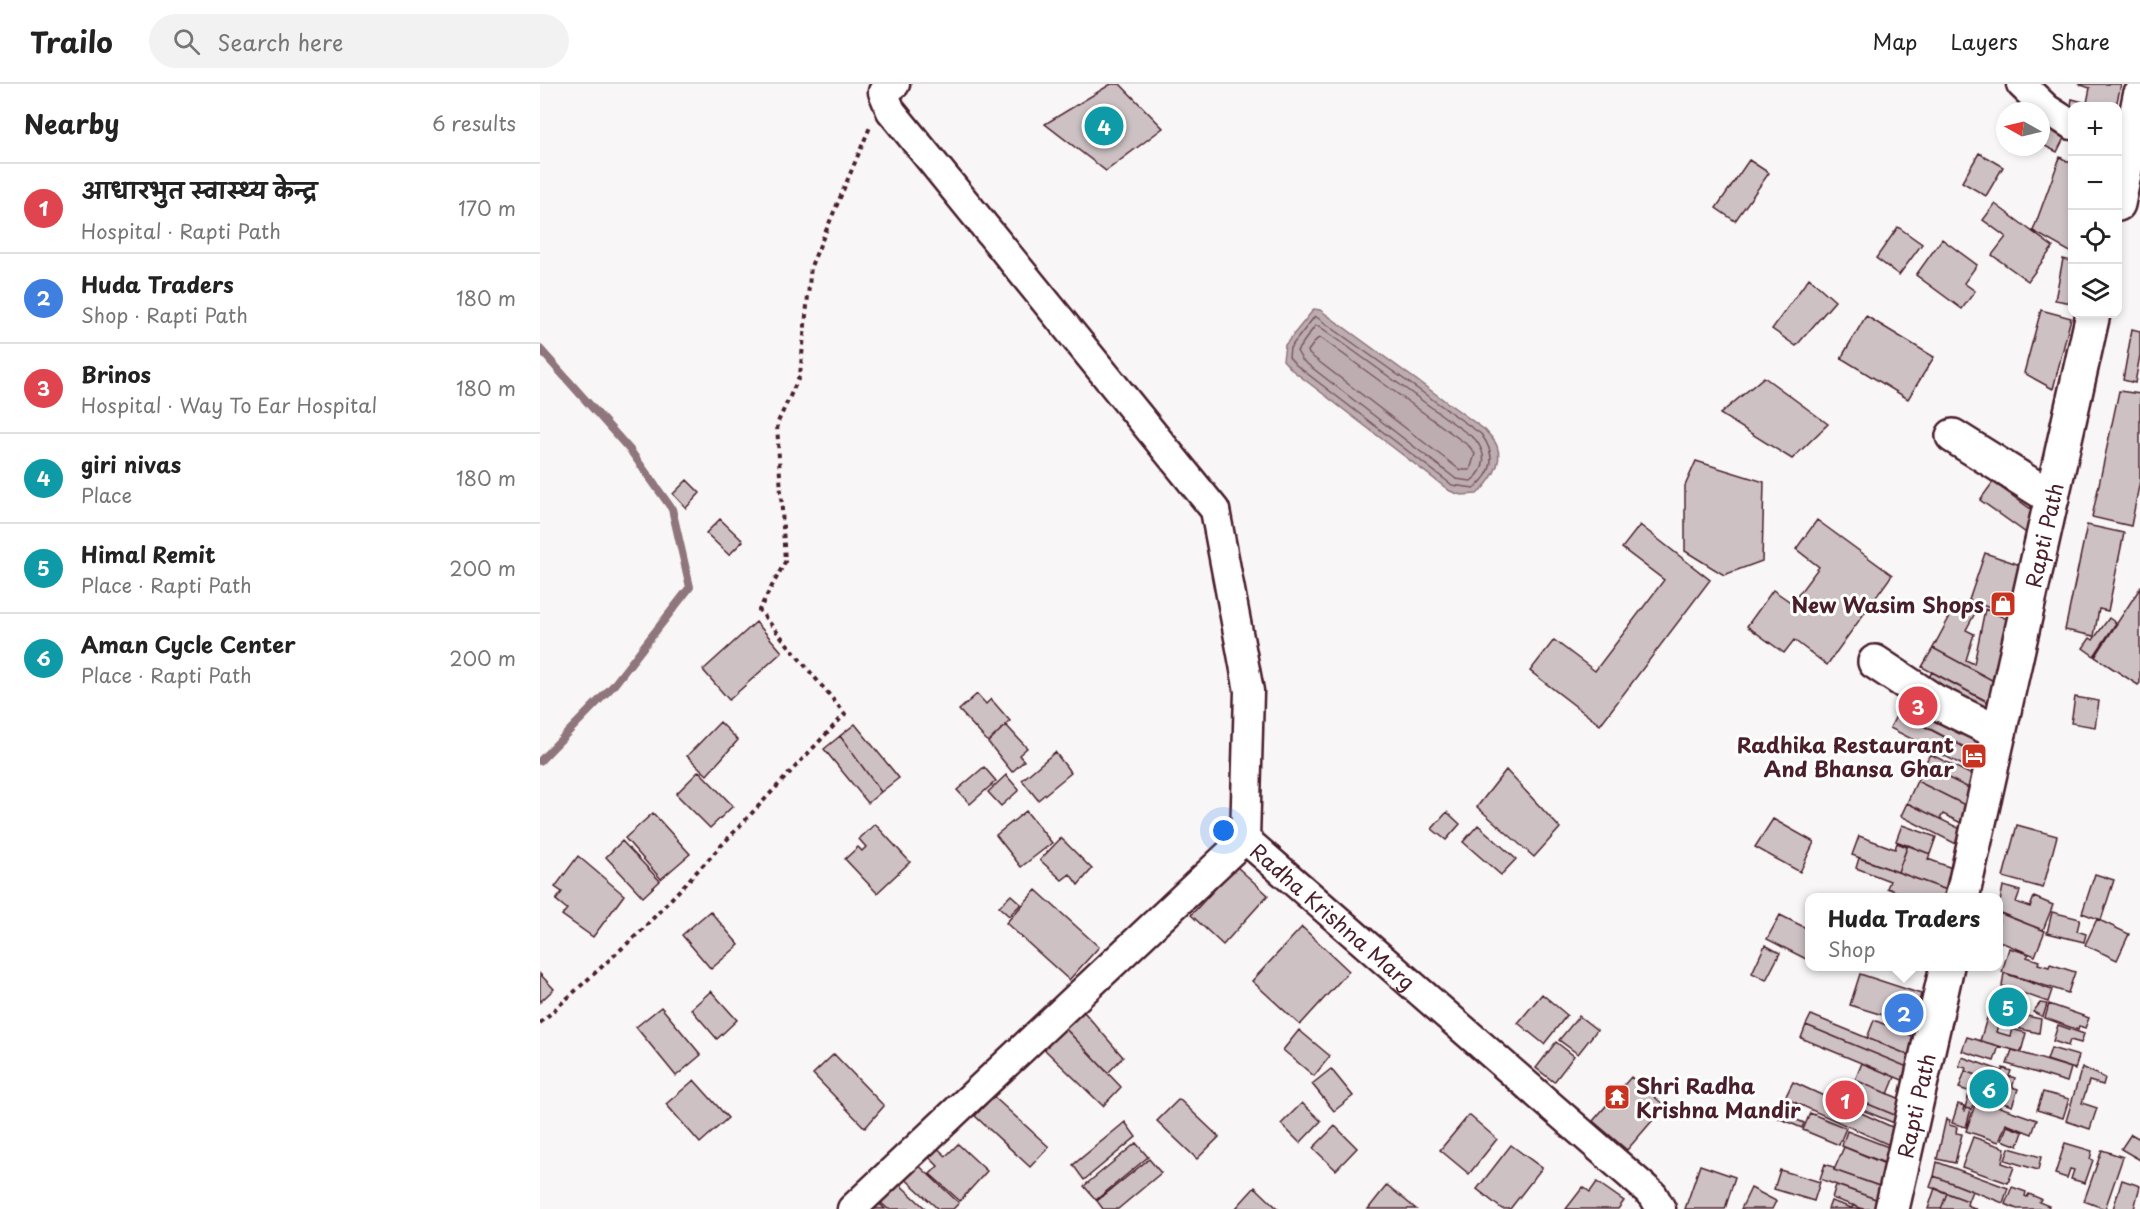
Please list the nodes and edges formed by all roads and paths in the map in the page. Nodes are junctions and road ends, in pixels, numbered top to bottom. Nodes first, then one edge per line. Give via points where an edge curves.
1 (2021, 84) edge
2 (889, 88) edge
3 (2139, 107) edge
4 (2068, 122) edge
5 (2122, 157) edge
6 (2092, 318) edge
7 (1953, 436) dead end
8 (2052, 498) junction
9 (1875, 662) dead end
10 (1999, 733) junction
11 (1245, 839) junction
12 (1963, 893) edge
13 (1946, 971) edge
14 (540, 1023) edge
15 (852, 1209) edge
16 (1661, 1209) edge
17 (1892, 1209) edge

1 - 4 street via 2047,109
2 - 11 street via 891,111 1215,510 1249,691
2 - 14 path via 811,266 800,375 777,424 785,562 759,610 845,714 641,931
3 - 5 main road
6 - 8 main road, Rapti Path
7 - 8 main road
8 - 10 main road, Rapti Path
9 - 10 main road via 1934,701
10 - 12 main road, Rapti Path
11 - 15 street, Radha Krishna Marg
11 - 16 street, Radha Krishna Marg via 1653,1195
13 - 17 main road, Rapti Path

